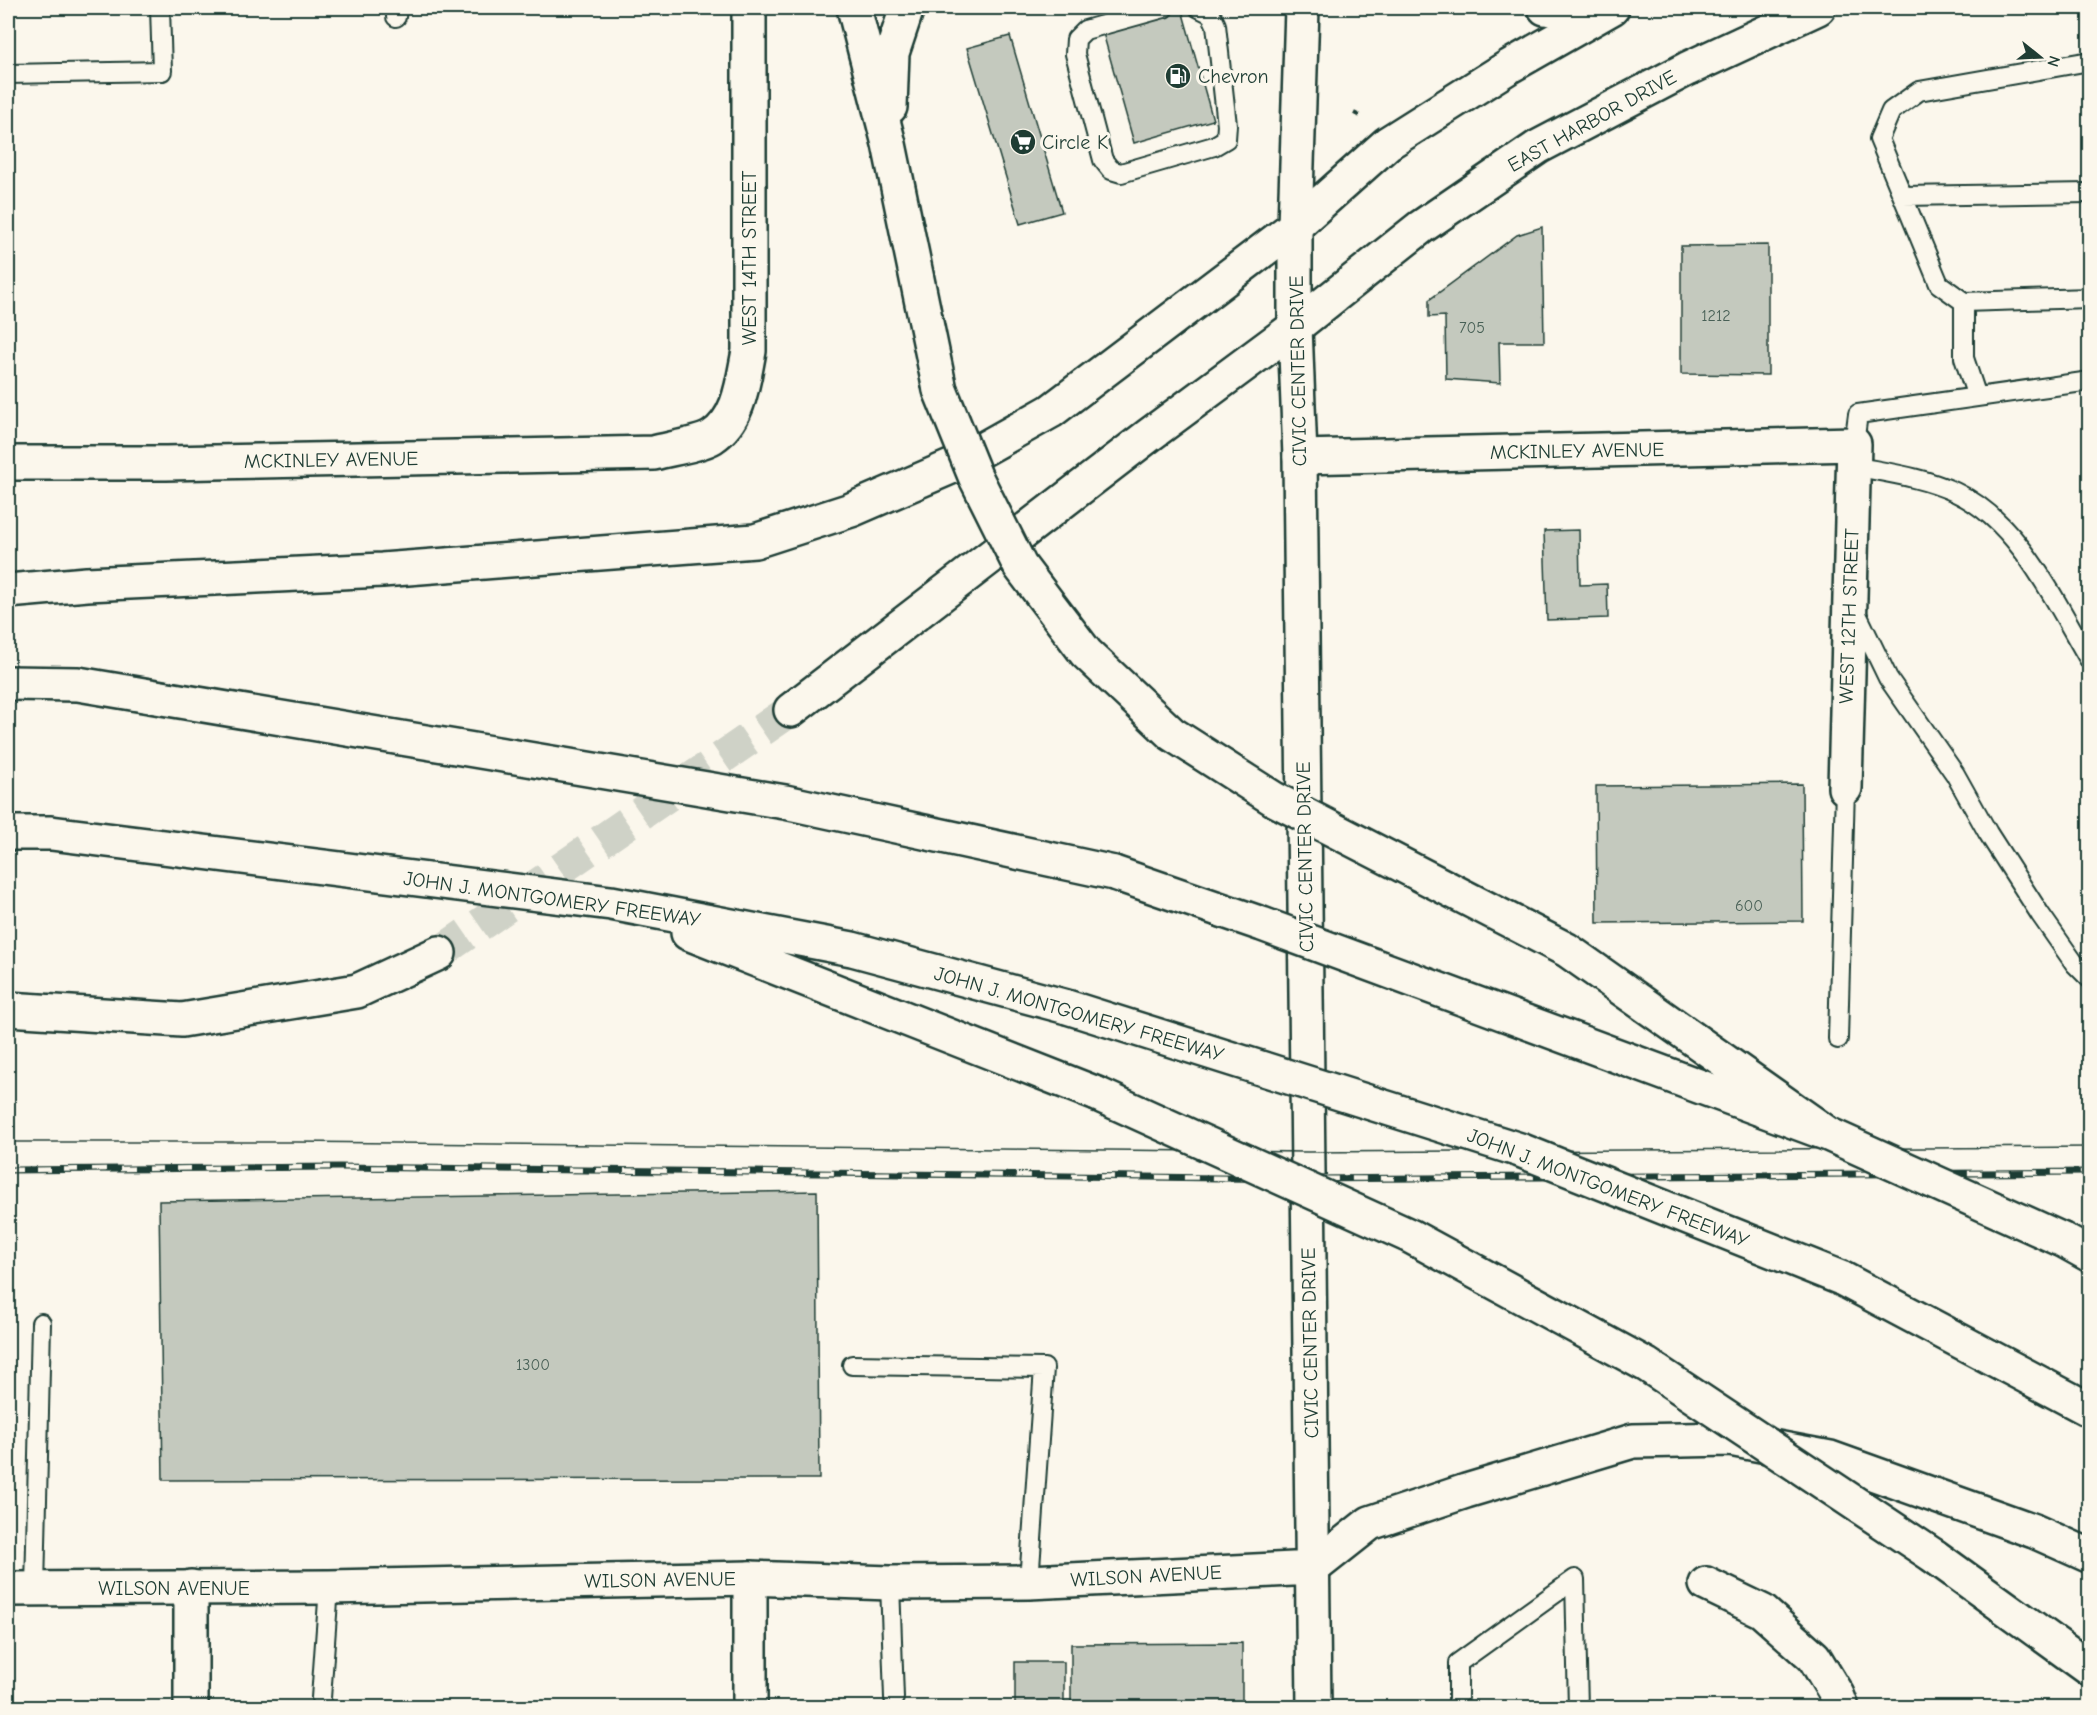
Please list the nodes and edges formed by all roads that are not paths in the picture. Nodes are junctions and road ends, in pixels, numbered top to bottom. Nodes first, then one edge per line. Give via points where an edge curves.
1 (160, 8) edge
2 (749, 8) edge
3 (854, 8) edge
4 (907, 8) edge
5 (1164, 8) edge
6 (1199, 8) edge
7 (1302, 8) edge
8 (1545, 8) edge
9 (1818, 8) edge
10 (1606, 11) edge
11 (2090, 62) edge
12 (8, 74) edge
13 (889, 144) junction
14 (2090, 193) edge
15 (1903, 196) junction
16 (1295, 226) junction
17 (2090, 298) edge
18 (1964, 302) junction
19 (1295, 327) junction
20 (2090, 381) edge
21 (1977, 397) junction
22 (654, 453) joint
23 (1854, 455) junction
24 (1300, 458) junction
25 (8, 463) edge
26 (8, 591) edge
27 (1850, 601) junction
28 (2090, 661) edge
29 (8, 683) edge
30 (791, 710) tunnel mouth
31 (1845, 789) joint
32 (8, 833) edge
33 (611, 903) junction
34 (439, 953) tunnel mouth
35 (2090, 978) edge
36 (8, 1009) edge
37 (1838, 1040) dead end
38 (1828, 1134) junction
39 (2076, 1247) edge
40 (41, 1323) dead end
41 (852, 1365) dead end
42 (2090, 1410) edge
43 (2090, 1556) edge
44 (1313, 1568) junction
45 (750, 1578) junction
46 (1029, 1582) junction
47 (890, 1583) junction
48 (1706, 1584) dead end
49 (191, 1587) junction
50 (329, 1587) junction
51 (21, 1589) edge
52 (2090, 1669) edge
53 (321, 1698) dead end
54 (894, 1698) dead end
55 (191, 1707) edge
56 (750, 1707) edge
57 (1314, 1707) edge
58 (1458, 1707) edge
59 (1578, 1707) edge
60 (1842, 1707) edge

1 - 12 lane via 162,71
2 - 22 main road, WEST 14TH STREET via 749,351 742,386 731,420 711,438
3 - 13 main road
4 - 13 main road via 892,53
5 - 6 lane via 1085,30 1076,39 1075,54 1103,160 1111,170 1121,173 1226,139 1216,26 1211,14
7 - 16 main road, CIVIC CENTER DRIVE
8 - 10 main road
9 - 19 main road, EAST HARBOR DRIVE via 1687,69 1538,147 1421,227
10 - 16 main road via 1388,143
11 - 15 lane via 1919,91 1891,111 1879,139
13 - 38 main road, bridge via 940,390 975,476 1020,566 1086,653 1172,734 1274,799 1567,950
14 - 15 lane
15 - 18 lane via 1939,284
16 - 19 main road, CIVIC CENTER DRIVE
16 - 26 main road via 1051,411 953,466 851,510 755,541 382,570
17 - 18 lane
18 - 21 lane via 1964,358
19 - 24 main road, CIVIC CENTER DRIVE
19 - 30 main road, EAST HARBOR DRIVE
20 - 21 lane
21 - 23 lane via 1858,414
22 - 25 main road, MCKINLEY AVENUE
23 - 24 main road, MCKINLEY AVENUE
23 - 27 main road, WEST 12TH STREET
23 - 28 lane via 1956,493 2004,528 2032,564
24 - 44 main road, CIVIC CENTER DRIVE
27 - 31 main road, WEST 12TH STREET
27 - 35 lane via 1888,678 1950,766 2040,914 2075,964
29 - 38 main road, bridge via 78,684 785,802 1114,873
31 - 37 lane
32 - 33 main road, JOHN J. MONTGOMERY FREEWAY via 51,833
33 - 42 main road, JOHN J. MONTGOMERY FREEWAY, bridge via 852,949 1067,1007 1520,1150 1841,1278
33 - 52 main road, bridge via 1097,1094 1410,1236 1647,1365 1934,1556
34 - 36 main road via 357,991 182,1020
38 - 39 main road, bridge
40 - 51 lane
41 - 46 lane via 1044,1368
43 - 44 main road via 2034,1531 1830,1458 1719,1439 1633,1441 1466,1491 1371,1523
44 - 46 main road, WILSON AVENUE
44 - 57 main road, CIVIC CENTER DRIVE
45 - 47 main road, WILSON AVENUE
45 - 50 main road, WILSON AVENUE
45 - 56 main road
46 - 47 main road, WILSON AVENUE
47 - 54 lane
48 - 60 main road via 1762,1611 1814,1657
49 - 50 main road, WILSON AVENUE
49 - 51 main road, WILSON AVENUE
49 - 55 main road
50 - 53 lane
58 - 59 lane via 1458,1663 1575,1579

